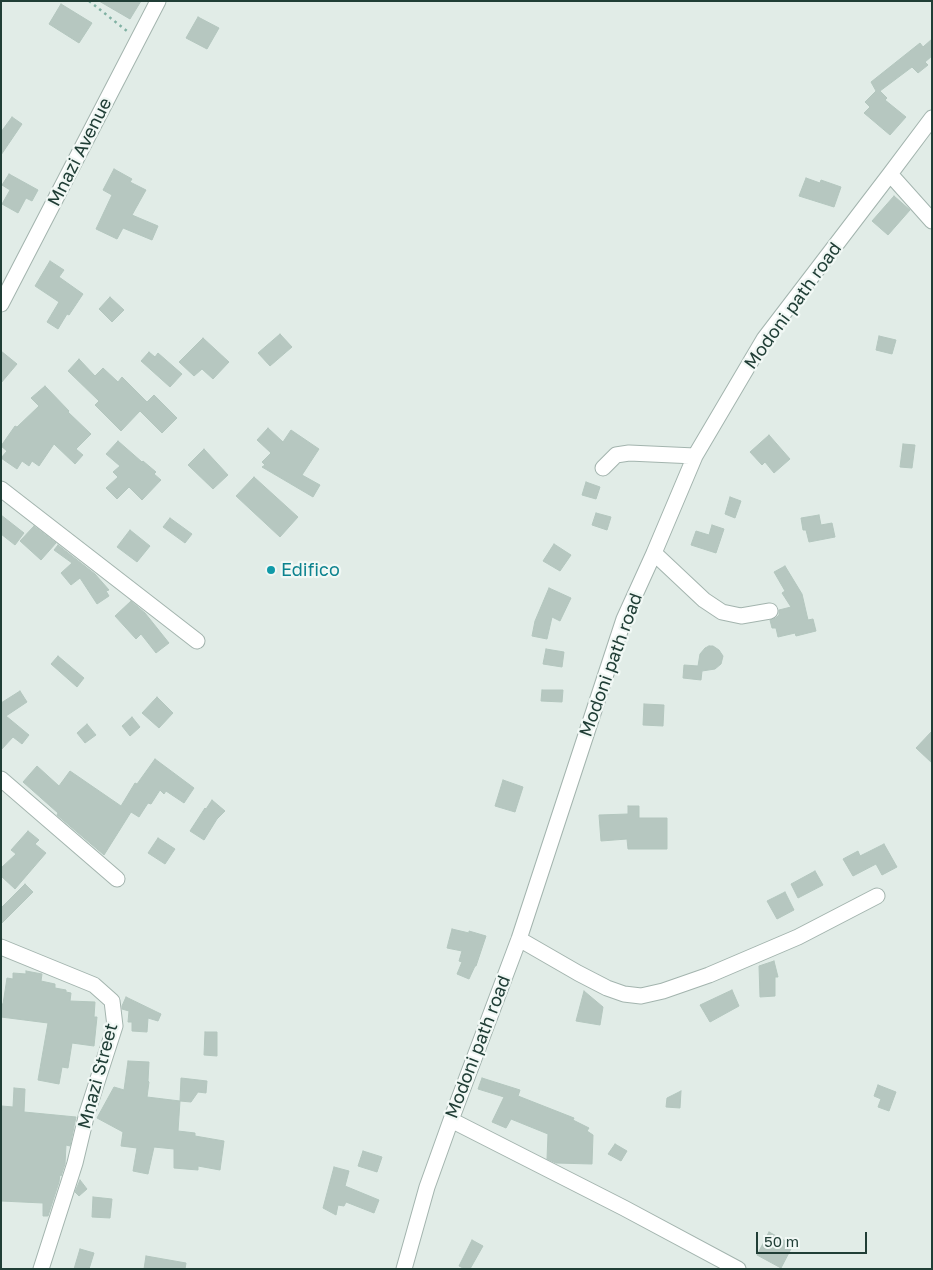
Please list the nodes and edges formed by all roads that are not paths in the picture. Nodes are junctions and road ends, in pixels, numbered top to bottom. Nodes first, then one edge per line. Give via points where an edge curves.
1 (158, 1) edge
2 (932, 118) edge
3 (890, 174) junction
4 (932, 221) edge
5 (1, 304) edge
6 (695, 456) junction
7 (603, 468) dead end
8 (1, 489) edge
9 (654, 553) junction
10 (770, 611) dead end
11 (197, 641) dead end
12 (1, 779) edge
13 (117, 879) dead end
14 (877, 896) dead end
15 (519, 939) junction
16 (1, 947) edge
17 (451, 1120) junction
18 (41, 1269) edge
19 (404, 1269) edge
20 (738, 1269) edge

1 - 5 street, Mnazi Avenue
2 - 3 street, Modoni path road
3 - 4 street
3 - 6 street, Modoni path road via 764,338
6 - 7 street via 629,453 616,455
6 - 9 street, Modoni path road
8 - 11 street
9 - 10 street via 704,600 722,612 741,616
9 - 15 street, Modoni path road via 624,619
12 - 13 street
14 - 15 street via 780,945 663,992 641,996 607,988
15 - 17 street, Modoni path road
16 - 18 street, Mnazi Street via 94,985 112,1001 115,1026
17 - 19 street, Modoni path road via 427,1187
17 - 20 street

